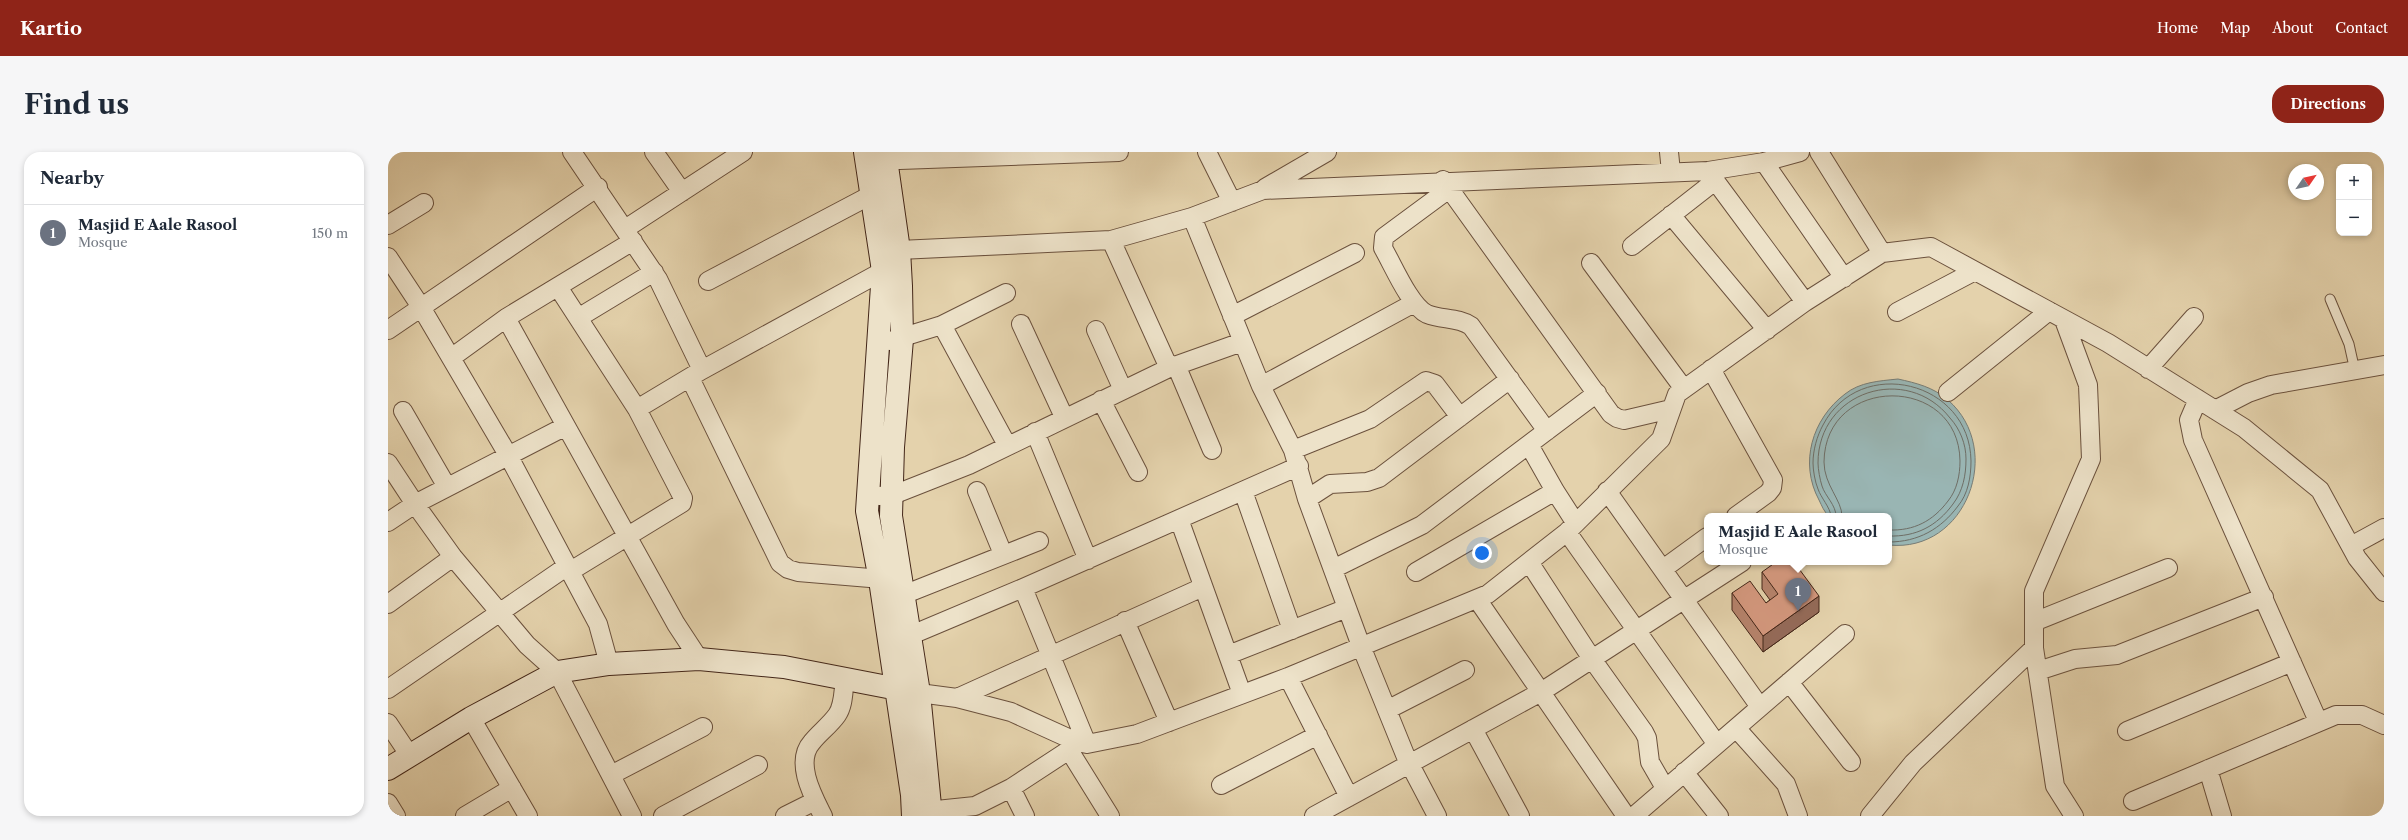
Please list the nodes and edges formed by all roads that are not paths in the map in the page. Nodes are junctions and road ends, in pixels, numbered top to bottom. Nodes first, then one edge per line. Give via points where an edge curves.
1 (572, 152) edge
2 (654, 152) edge
3 (743, 152) edge
4 (1119, 152) edge
5 (1208, 152) edge
6 (1327, 152) edge
7 (1668, 152) edge
8 (1800, 152) edge
9 (1819, 152) edge
10 (875, 156) edge
11 (721, 158) edge
12 (1764, 162) junction
13 (1671, 172) junction
14 (1712, 176) junction
15 (1446, 185) junction
16 (598, 187) junction
17 (1263, 190) junction
18 (682, 192) junction
19 (871, 195) junction
20 (1232, 202) junction
21 (424, 203) dead end
22 (1671, 215) junction
23 (1192, 217) junction
24 (388, 225) edge
25 (629, 235) junction
26 (1111, 240) junction
27 (1632, 246) dead end
28 (1355, 253) dead end
29 (1882, 253) junction
30 (388, 257) edge
31 (888, 259) junction
32 (1591, 263) dead end
33 (1974, 271) junction
34 (654, 272) junction
35 (1844, 278) junction
36 (708, 281) dead end
37 (558, 287) junction
38 (1006, 293) dead end
39 (2330, 299) dead end
40 (1806, 302) junction
41 (1414, 303) junction
42 (421, 307) junction
43 (1897, 312) dead end
44 (2056, 315) junction
45 (1232, 316) junction
46 (2194, 317) dead end
47 (506, 318) junction
48 (578, 318) junction
49 (1021, 324) dead end
50 (942, 325) junction
51 (388, 330) edge
52 (1096, 330) dead end
53 (1766, 330) junction
54 (902, 340) junction
55 (1242, 342) junction
56 (879, 343) junction
57 (451, 358) junction
58 (2384, 365) edge
59 (1172, 367) junction
60 (1711, 369) junction
61 (2148, 369) junction
62 (2354, 371) junction
63 (696, 374) junction
64 (1510, 379) junction
65 (1261, 386) junction
66 (1684, 389) junction
67 (1123, 390) junction
68 (1948, 392) dead end
69 (1597, 394) junction
70 (2198, 399) junction
71 (1101, 400) junction
72 (638, 409) junction
73 (1671, 409) junction
74 (2215, 410) junction
75 (403, 411) dead end
76 (1064, 417) junction
77 (1460, 418) junction
78 (566, 426) junction
79 (1547, 430) junction
80 (1035, 432) junction
81 (1007, 445) junction
82 (1528, 445) junction
83 (1212, 450) dead end
84 (508, 455) junction
85 (1296, 458) junction
86 (388, 462) edge
87 (1138, 472) dead end
88 (447, 487) junction
89 (977, 491) dead end
90 (1243, 491) junction
91 (1555, 491) junction
92 (1607, 491) junction
93 (893, 495) junction
94 (867, 497) junction
95 (1307, 499) junction
96 (414, 504) junction
97 (1740, 513) edge
98 (1178, 519) junction
99 (388, 522) edge
100 (1571, 527) junction
101 (2384, 528) edge
102 (629, 536) junction
103 (1704, 539) edge
104 (1039, 541) dead end
105 (2351, 546) junction
106 (1003, 554) junction
107 (453, 557) junction
108 (1088, 560) junction
109 (1529, 562) junction
110 (1737, 565) edge
111 (2168, 568) dead end
112 (1333, 569) junction
113 (1662, 569) junction
114 (567, 570) junction
115 (1416, 572) dead end
116 (895, 585) junction
117 (1203, 587) junction
118 (1023, 588) junction
119 (2384, 592) edge
120 (2264, 597) junction
121 (1477, 599) junction
122 (1684, 600) junction
123 (388, 604) edge
124 (1347, 608) junction
125 (499, 612) junction
126 (1125, 621) junction
127 (2034, 622) junction
128 (1292, 630) junction
129 (1637, 631) junction
130 (1845, 634) dead end
131 (909, 636) junction
132 (1361, 646) junction
133 (2034, 648) junction
134 (1050, 655) junction
135 (1228, 655) junction
136 (699, 658) junction
137 (1592, 659) junction
138 (2292, 662) junction
139 (609, 664) junction
140 (1465, 670) dead end
141 (2038, 671) junction
142 (557, 672) junction
143 (1288, 677) junction
144 (845, 679) junction
145 (1789, 682) junction
146 (388, 689) edge
147 (895, 689) junction
148 (1541, 692) junction
149 (919, 693) junction
150 (1242, 694) junction
151 (957, 698) junction
152 (1760, 707) junction
153 (1387, 710) junction
154 (471, 718) junction
155 (2318, 721) junction
156 (1169, 722) junction
157 (388, 723) edge
158 (2384, 724) edge
159 (703, 727) dead end
160 (1736, 728) junction
161 (1473, 729) junction
162 (2127, 731) dead end
163 (1318, 735) junction
164 (1716, 743) junction
165 (1078, 746) junction
166 (410, 756) junction
167 (1851, 762) dead end
168 (1410, 764) junction
169 (758, 765) dead end
170 (388, 769) edge
171 (2208, 769) junction
172 (1684, 772) junction
173 (611, 775) junction
174 (1221, 785) dead end
175 (512, 788) junction
176 (1011, 788) junction
177 (1665, 788) junction
178 (1349, 797) junction
179 (2133, 802) dead end
180 (388, 803) edge
181 (819, 808) edge
182 (977, 811) edge
183 (922, 814) edge
184 (396, 816) edge
185 (465, 816) edge
186 (528, 816) edge
187 (632, 816) edge
188 (663, 816) edge
189 (785, 816) edge
190 (1025, 816) edge
191 (1110, 816) edge
192 (1314, 816) edge
193 (1438, 816) edge
194 (1520, 816) edge
195 (1626, 816) edge
196 (1634, 816) edge
197 (1718, 816) edge
198 (1798, 816) edge
199 (1870, 816) edge
200 (2074, 816) edge
201 (2222, 816) edge

1 - 16 street
2 - 18 street
3 - 11 street
4 - 10 street
5 - 20 street
6 - 17 street
7 - 13 street
8 - 12 street
9 - 29 street
10 - 19 street
10 - 31 street
11 - 18 street
12 - 14 street
12 - 35 street
13 - 14 street
13 - 15 street
14 - 22 street
14 - 40 street
15 - 17 street
15 - 41 street via 1384,236 1382,242
15 - 69 street
16 - 25 street
16 - 42 street
17 - 20 street
18 - 25 street
19 - 31 street
19 - 36 street
20 - 23 street
21 - 24 street
22 - 27 street
22 - 53 street
23 - 26 street
23 - 45 street
25 - 34 street
25 - 37 street
26 - 31 street
26 - 59 street
28 - 45 street
29 - 33 street via 1931,247
29 - 35 street
30 - 42 street
31 - 54 street
31 - 56 street
31 - 63 street
32 - 66 street
33 - 43 street
33 - 44 street
34 - 48 street
34 - 63 street
35 - 40 street
37 - 47 street
37 - 48 street
38 - 50 street
39 - 62 lane via 2349,344
40 - 53 street
41 - 64 street via 1426,313 1464,321 1471,326
41 - 65 street
42 - 51 street
42 - 57 street
44 - 61 street
44 - 68 street
44 - 127 street via 2088,385 2091,459 2034,591
45 - 55 street
46 - 61 street
47 - 57 street
47 - 78 street
48 - 72 street
49 - 76 street
50 - 54 street
50 - 81 street
52 - 67 street
53 - 60 street
54 - 56 street
54 - 93 street via 893,446
55 - 59 street
55 - 65 street
56 - 94 street
57 - 84 street
58 - 62 street
59 - 67 street
59 - 83 street
60 - 66 street
60 - 97 street via 1773,480 1768,493
61 - 70 street
62 - 74 street via 2260,388
63 - 72 street
63 - 116 street via 780,563 788,570 798,572
64 - 77 street
64 - 79 street
65 - 85 street
66 - 73 street via 1677,394
67 - 71 street
69 - 73 street via 1611,414 1624,420
69 - 79 street
70 - 74 street
70 - 120 street via 2188,420 2193,440
71 - 76 street
71 - 87 street
72 - 102 street via 683,498 682,503
73 - 92 street via 1661,439
74 - 105 street via 2244,428 2312,482 2324,496
75 - 88 street
76 - 80 street
77 - 85 street via 1435,384 1426,381 1370,419
77 - 95 street via 1379,478 1367,482 1330,484
78 - 84 street
78 - 102 street
79 - 82 street
80 - 81 street
80 - 108 street
81 - 93 street via 969,465
82 - 91 street
82 - 112 street via 1422,525
84 - 88 street
84 - 114 street
85 - 90 street
85 - 95 street
86 - 96 street
88 - 96 street
89 - 106 street
90 - 98 street
90 - 128 street
91 - 100 street
91 - 115 street
92 - 100 street
92 - 113 street
93 - 94 street
93 - 116 street via 891,516
94 - 116 street via 870,527
95 - 112 street
96 - 99 street
96 - 107 street
98 - 108 street
98 - 117 street
100 - 109 street
100 - 129 street
101 - 105 street
102 - 114 street
102 - 136 street via 676,624
103 - 113 street
104 - 106 street
105 - 119 street
106 - 116 street
107 - 123 street
107 - 125 street
108 - 118 street
109 - 121 street via 1488,594
109 - 137 street
110 - 122 street
111 - 127 street
112 - 124 street
113 - 122 street
114 - 125 street
114 - 139 street via 598,624
116 - 131 street
116 - 147 street
117 - 126 street
117 - 135 street
118 - 131 street
118 - 134 street
120 - 138 street
120 - 141 street via 2116,655 2075,659
121 - 132 street
121 - 148 street
122 - 129 street
122 - 152 street
124 - 128 street
124 - 132 street
125 - 142 street via 527,645
125 - 146 street
126 - 134 street
126 - 156 street
127 - 133 street
128 - 135 street
129 - 137 street
129 - 164 street
130 - 145 street
131 - 149 street
132 - 143 street
132 - 153 street
133 - 141 street
133 - 199 street via 1913,763
134 - 151 street
134 - 165 street
135 - 150 street
136 - 139 street
136 - 144 street via 784,667
137 - 148 street
137 - 177 street via 1644,732 1650,762
138 - 155 street
138 - 162 street
139 - 142 street
140 - 153 street
141 - 200 street via 2055,786
142 - 154 street
142 - 173 street
143 - 150 street
143 - 163 street
144 - 147 street
144 - 181 street via 837,715 804,753 804,767
145 - 152 street
145 - 167 street
147 - 149 street
147 - 183 street
148 - 161 street
148 - 195 street
149 - 151 street
149 - 183 street
150 - 156 street
151 - 165 street via 1011,712
152 - 160 street
153 - 168 street
154 - 166 street
154 - 175 street
155 - 158 street via 2347,714 2362,715
155 - 171 street
156 - 165 street via 1137,734
157 - 166 street
159 - 173 street
160 - 164 street
160 - 198 street via 1786,784
161 - 168 street
161 - 194 street
163 - 174 street
163 - 178 street
164 - 172 street
165 - 176 street
165 - 191 street
166 - 170 street
168 - 178 street
168 - 193 street
169 - 188 street
171 - 179 street
171 - 201 street
172 - 177 street
172 - 197 street
173 - 187 street
175 - 185 street
175 - 186 street
176 - 182 street
176 - 190 street
177 - 196 street
178 - 192 street
180 - 184 street
181 - 189 street
182 - 183 street

